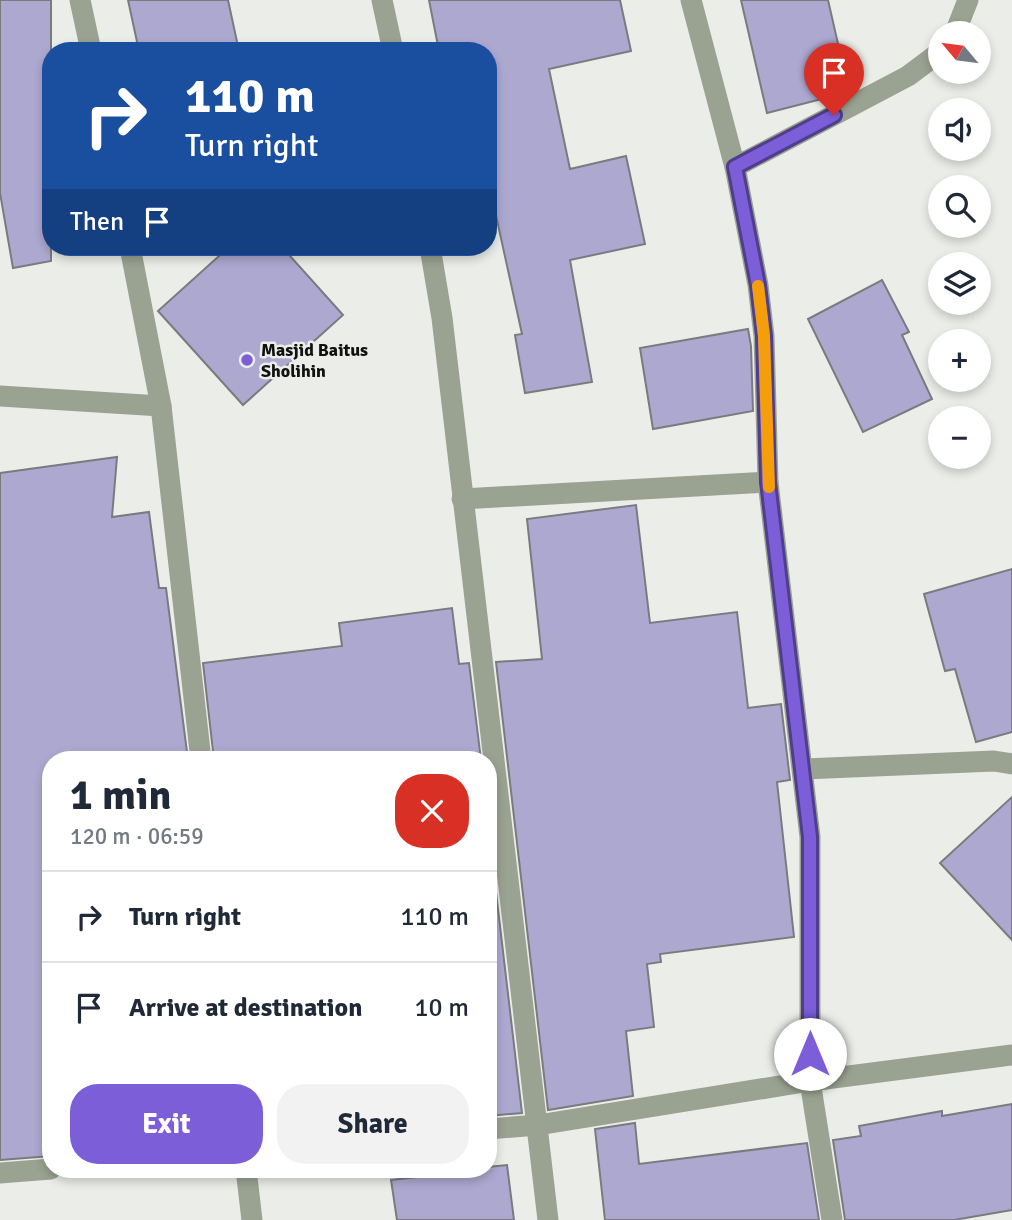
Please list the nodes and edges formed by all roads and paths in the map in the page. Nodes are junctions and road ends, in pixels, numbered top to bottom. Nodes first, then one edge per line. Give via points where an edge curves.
1 (80, 0) edge
2 (382, 0) edge
3 (691, 0) edge
4 (968, 0) edge
5 (960, 21) edge
6 (89, 42) edge
7 (391, 42) edge
8 (928, 61) edge
9 (735, 167) junction
10 (132, 256) edge
11 (432, 256) edge
12 (0, 396) edge
13 (161, 406) junction
14 (768, 482) junction
15 (462, 499) junction
16 (200, 751) edge
17 (493, 751) edge
18 (1012, 764) edge
19 (804, 769) junction
20 (497, 787) edge
21 (1012, 1055) edge
22 (810, 1081) junction
23 (538, 1125) junction
24 (497, 1128) edge
25 (42, 1170) edge
26 (0, 1173) edge
27 (247, 1178) edge
28 (252, 1220) edge
29 (548, 1220) edge
30 (832, 1220) edge

1 - 6 street
2 - 7 street
3 - 9 street
4 - 5 street
8 - 9 street via 908,76
9 - 14 street via 764,336
10 - 13 street
11 - 15 street
12 - 13 street
13 - 16 street
14 - 15 street
14 - 19 street
15 - 17 street
18 - 19 street
19 - 22 street via 810,837
20 - 23 street
21 - 22 street
22 - 23 street
22 - 30 street
23 - 24 street
23 - 29 street
25 - 26 street
27 - 28 street

